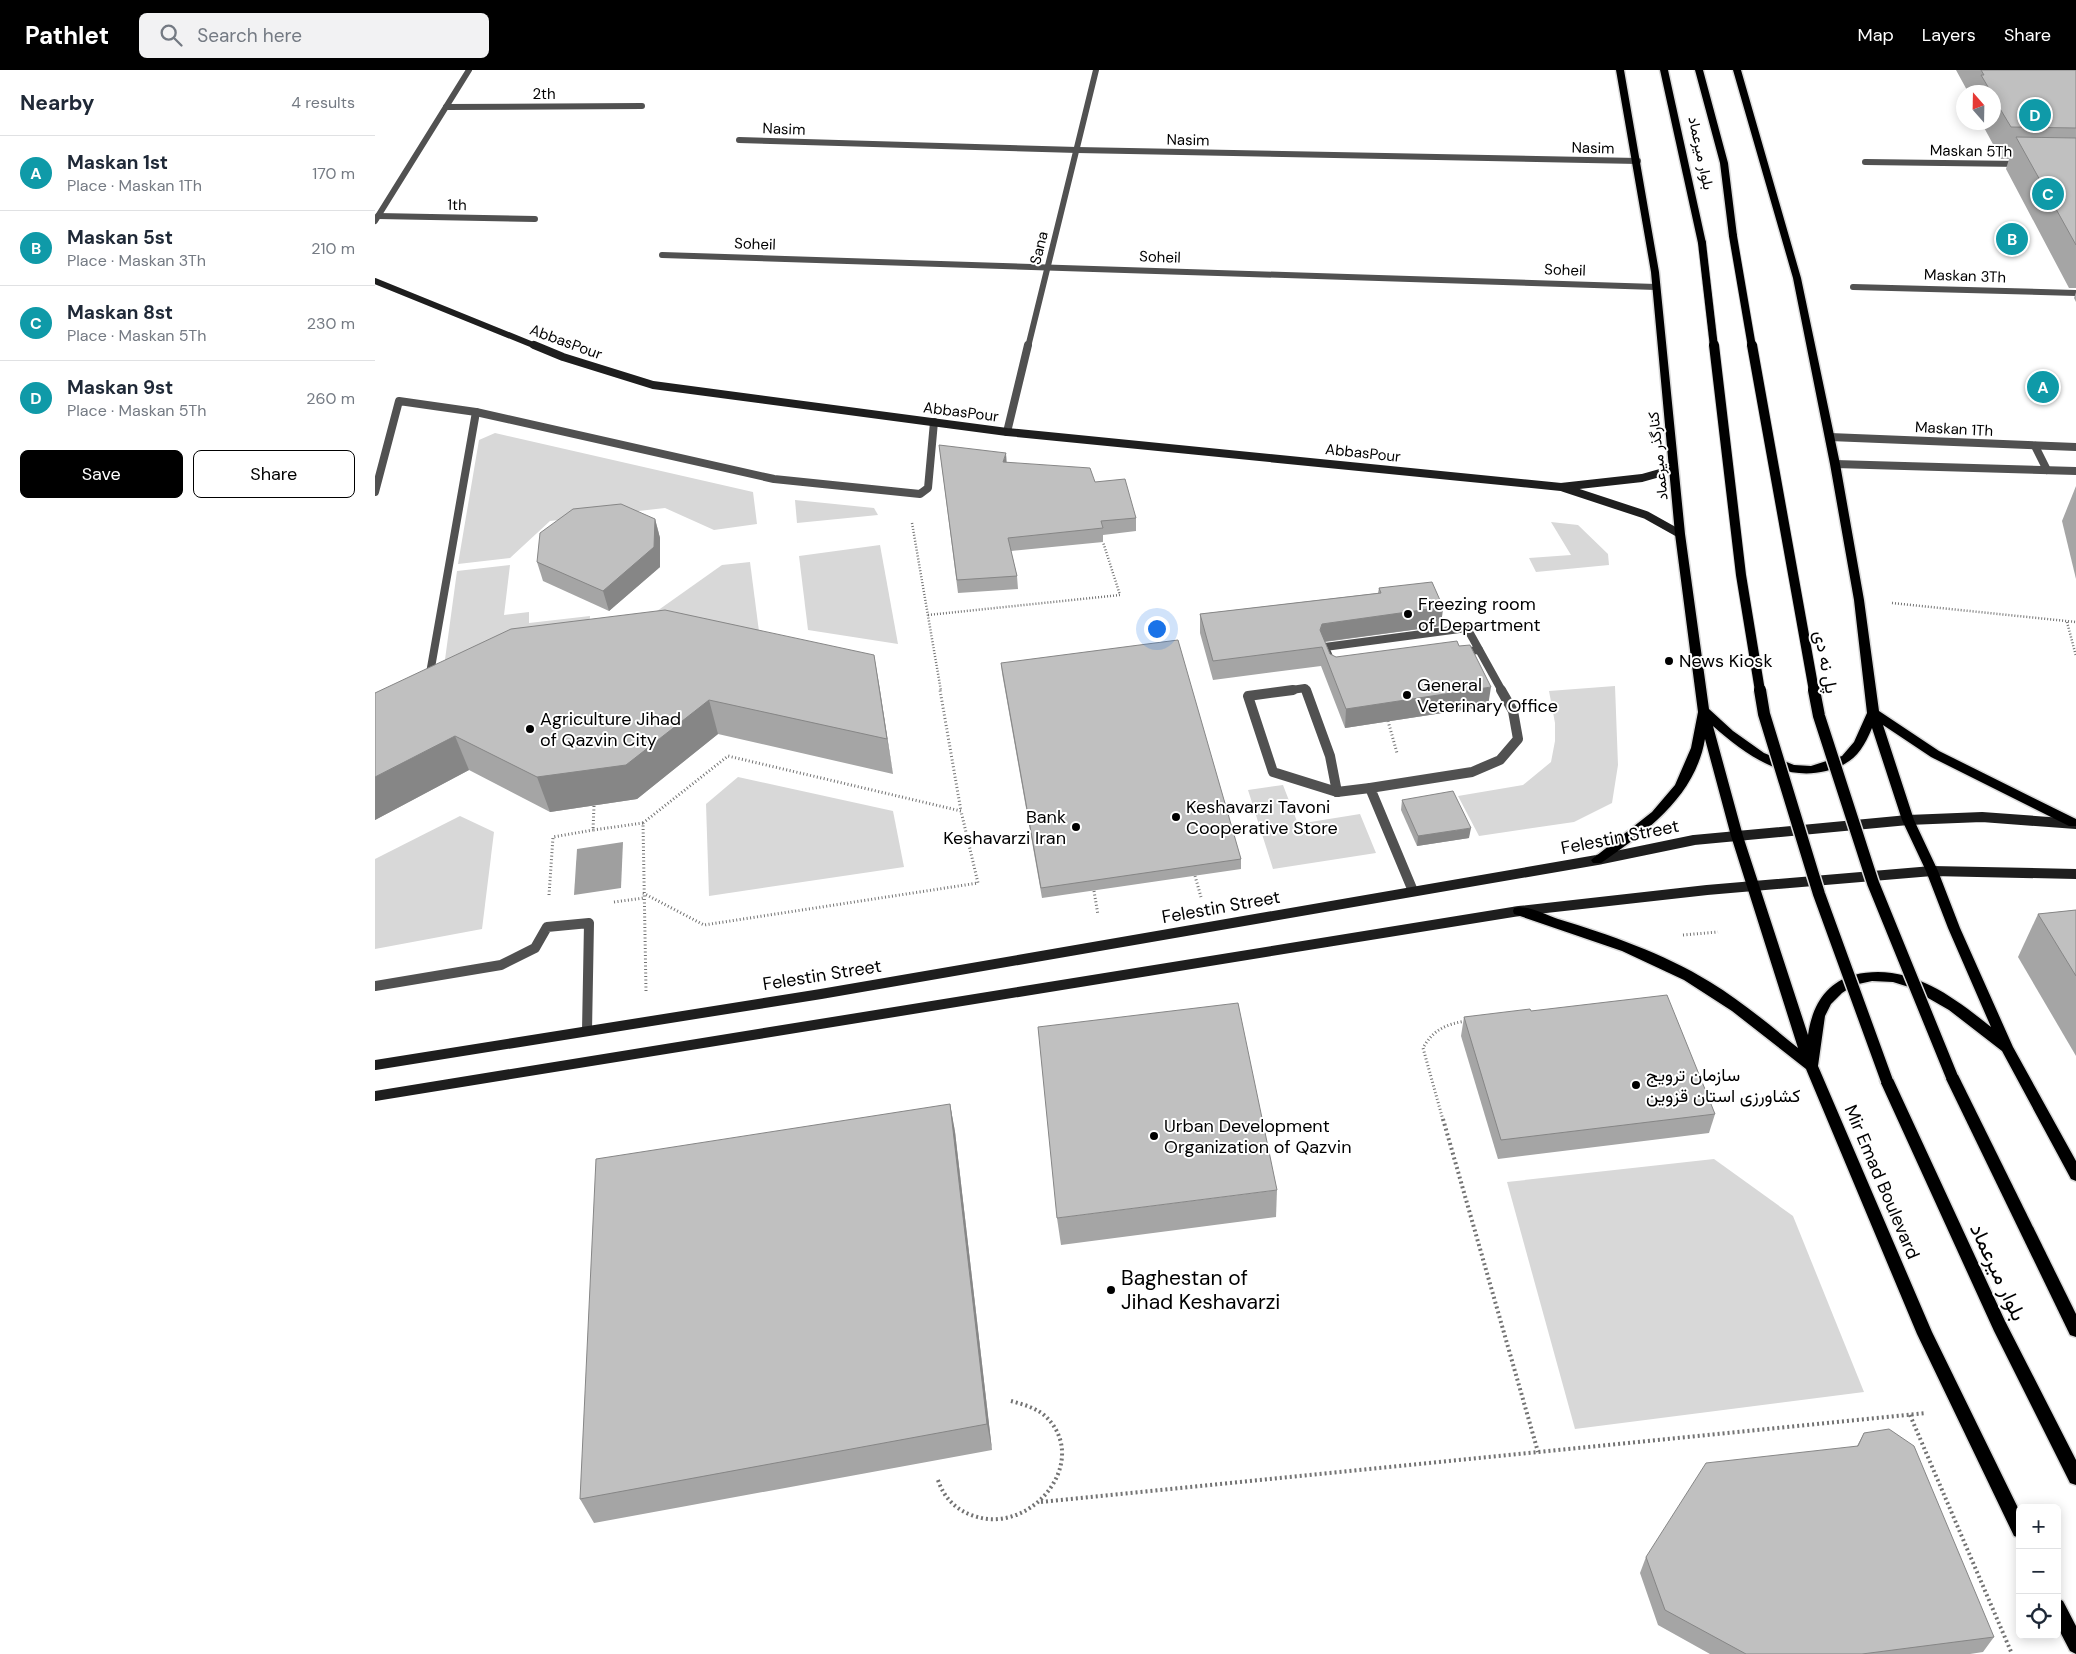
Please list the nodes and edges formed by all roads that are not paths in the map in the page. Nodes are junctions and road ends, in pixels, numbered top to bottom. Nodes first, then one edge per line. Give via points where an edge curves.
1 (469, 70) edge
2 (1096, 70) edge
3 (1620, 70) edge
4 (1664, 70) edge
5 (1699, 70) edge
6 (1737, 70) edge
7 (642, 106) dead end
8 (446, 107) junction
9 (739, 140) dead end
10 (1077, 150) junction
11 (1638, 161) junction
12 (1865, 162) dead end
13 (2028, 164) edge
14 (376, 218) edge
15 (535, 219) dead end
16 (1733, 236) joint
17 (662, 255) dead end
18 (1048, 267) junction
19 (375, 281) edge
20 (1657, 287) junction
21 (1853, 287) dead end
22 (2076, 293) edge
23 (475, 412) junction
24 (934, 422) junction
25 (1007, 432) junction
26 (1830, 437) junction
27 (2035, 446) junction
28 (2076, 447) edge
29 (1835, 464) junction
30 (1674, 469) junction
31 (2047, 470) junction
32 (2076, 471) edge
33 (1561, 487) junction
34 (375, 492) edge
35 (1680, 534) junction
36 (1479, 650) junction
37 (1450, 654) edge
38 (1334, 670) edge
39 (428, 688) edge
40 (1703, 710) junction
41 (1873, 713) junction
42 (1370, 788) junction
43 (1337, 792) junction
44 (1908, 820) junction
45 (2074, 824) edge
46 (1737, 836) junction
47 (1597, 860) junction
48 (1932, 871) junction
49 (2076, 874) edge
50 (1753, 887) junction
51 (1413, 891) junction
52 (1519, 911) junction
53 (375, 986) edge
54 (587, 1031) junction
55 (2007, 1048) junction
56 (375, 1065) edge
57 (1811, 1066) junction
58 (375, 1096) edge
59 (2076, 1175) edge
60 (2076, 1330) edge
61 (2076, 1478) edge
62 (2016, 1522) edge
63 (2061, 1615) edge
64 (2076, 1645) edge

1 - 8 street
2 - 10 street, Sana
3 - 11 main road, کنارگذر میرعماد
4 - 61 main road, بلوار میرعماد, bridge via 1702,243 1741,575 1764,714 1819,894 1887,1081 1999,1326
5 - 16 main road, بلوار میرعماد via 1724,163
6 - 26 main road via 1797,278
7 - 8 street, 2th
8 - 14 street
9 - 10 street, Nasim
10 - 11 street, Nasim
10 - 18 street, Sana
11 - 20 main road, کنارگذر میرعماد
12 - 13 street, Maskan 5Th
14 - 15 street, 1th
16 - 60 main road, پل نه دی, bridge via 1819,716 1873,884 1952,1077
17 - 18 street, Soheil
18 - 20 street, Soheil
18 - 25 street, Sana
19 - 24 main road, AbbasPour via 563,357 653,385
20 - 30 main road, کنارگذر میرعماد
21 - 22 street, Maskan 3Th
23 - 24 street via 774,479 920,494 928,488
23 - 34 street via 399,401
23 - 39 street
24 - 25 main road, AbbasPour
25 - 33 main road, AbbasPour
26 - 27 street, Maskan 1Th
26 - 29 main road
27 - 28 street, Maskan 1Th
27 - 31 street
29 - 31 street
29 - 41 main road via 1859,600
30 - 33 main road via 1642,478
30 - 35 main road, کنارگذر میرعماد
31 - 32 street
33 - 35 main road via 1646,515
35 - 40 main road, کنارگذر میرعماد
36 - 37 street
36 - 38 street via 1467,628 1325,647
36 - 42 street via 1513,711 1518,739 1500,760 1472,772
40 - 41 main road via 1751,751 1768,761 1796,770 1817,771 1845,760 1860,742
40 - 46 main road, کنارگذر میرعماد
40 - 47 main road via 1697,751 1671,801 1659,815
41 - 44 main road
41 - 45 main road via 1935,754
42 - 43 street
42 - 51 street
43 - 43 street via 1273,772 1249,696 1305,688 1330,756
44 - 45 main road, Felestin Street via 1982,817
44 - 46 main road, Felestin Street
44 - 48 main road
46 - 47 main road, Felestin Street via 1694,840
46 - 50 main road, Mir Emad Boulevard
47 - 51 main road, Felestin Street
48 - 49 main road
48 - 50 main road
48 - 55 main road
50 - 52 main road
50 - 57 main road, Mir Emad Boulevard
51 - 54 main road, Felestin Street
52 - 57 main road via 1582,930 1689,976 1749,1017
52 - 58 main road
53 - 54 street via 501,965 535,948 547,927 589,922
54 - 56 main road, Felestin Street
55 - 57 main road via 1937,995 1899,979 1878,976 1859,978 1831,993 1821,1009
55 - 59 main road
57 - 62 main road, Mir Emad Boulevard via 1925,1334
63 - 64 main road

